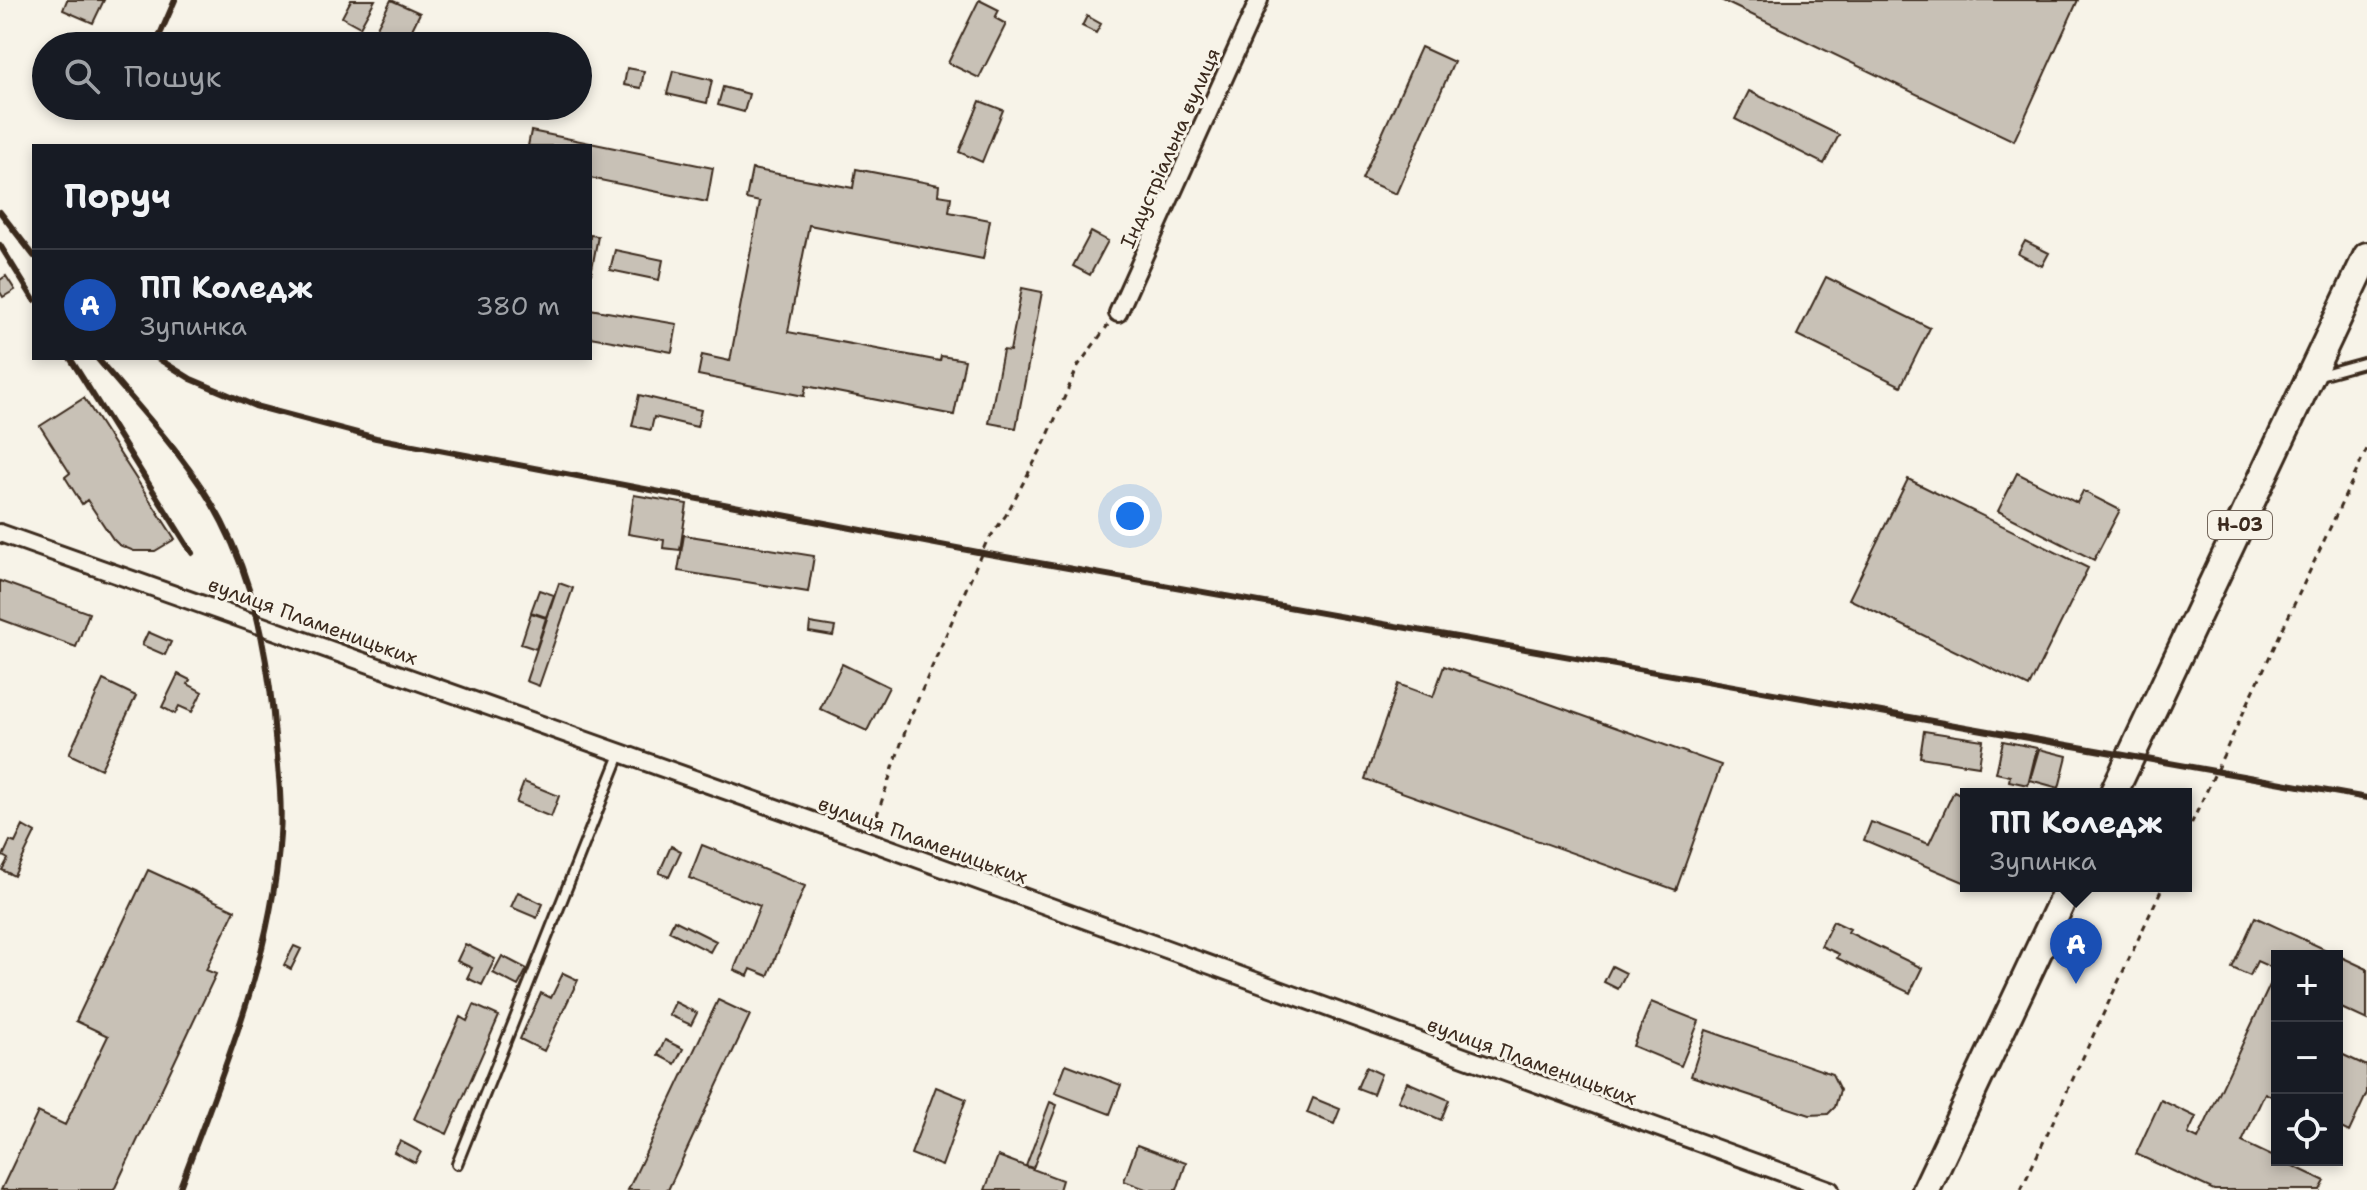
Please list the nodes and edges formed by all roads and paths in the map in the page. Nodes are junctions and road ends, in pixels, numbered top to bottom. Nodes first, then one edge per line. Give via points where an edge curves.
1 (1259, 0) edge
2 (2367, 256) edge
3 (1118, 313) joint
4 (2367, 362) edge
5 (2311, 377) junction
6 (2367, 449) edge
7 (0, 533) edge
8 (621, 752) junction
9 (2116, 788) edge
10 (2192, 822) edge
11 (869, 841) junction
12 (2066, 892) edge
13 (2160, 892) edge
14 (457, 1164) dead end
15 (1830, 1190) edge
16 (1926, 1190) edge
17 (2021, 1190) edge

1 - 3 street, Індустріальна вулиця
2 - 5 main road, Н-03
3 - 11 path via 1078,366 1045,442 986,543 909,720
4 - 5 lane
5 - 9 main road, Н-03
6 - 10 path
7 - 8 street, вулиця Пламеницьких
8 - 11 street, вулиця Пламеницьких
8 - 14 lane
11 - 15 street, вулиця Пламеницьких
12 - 16 main road
13 - 17 path

